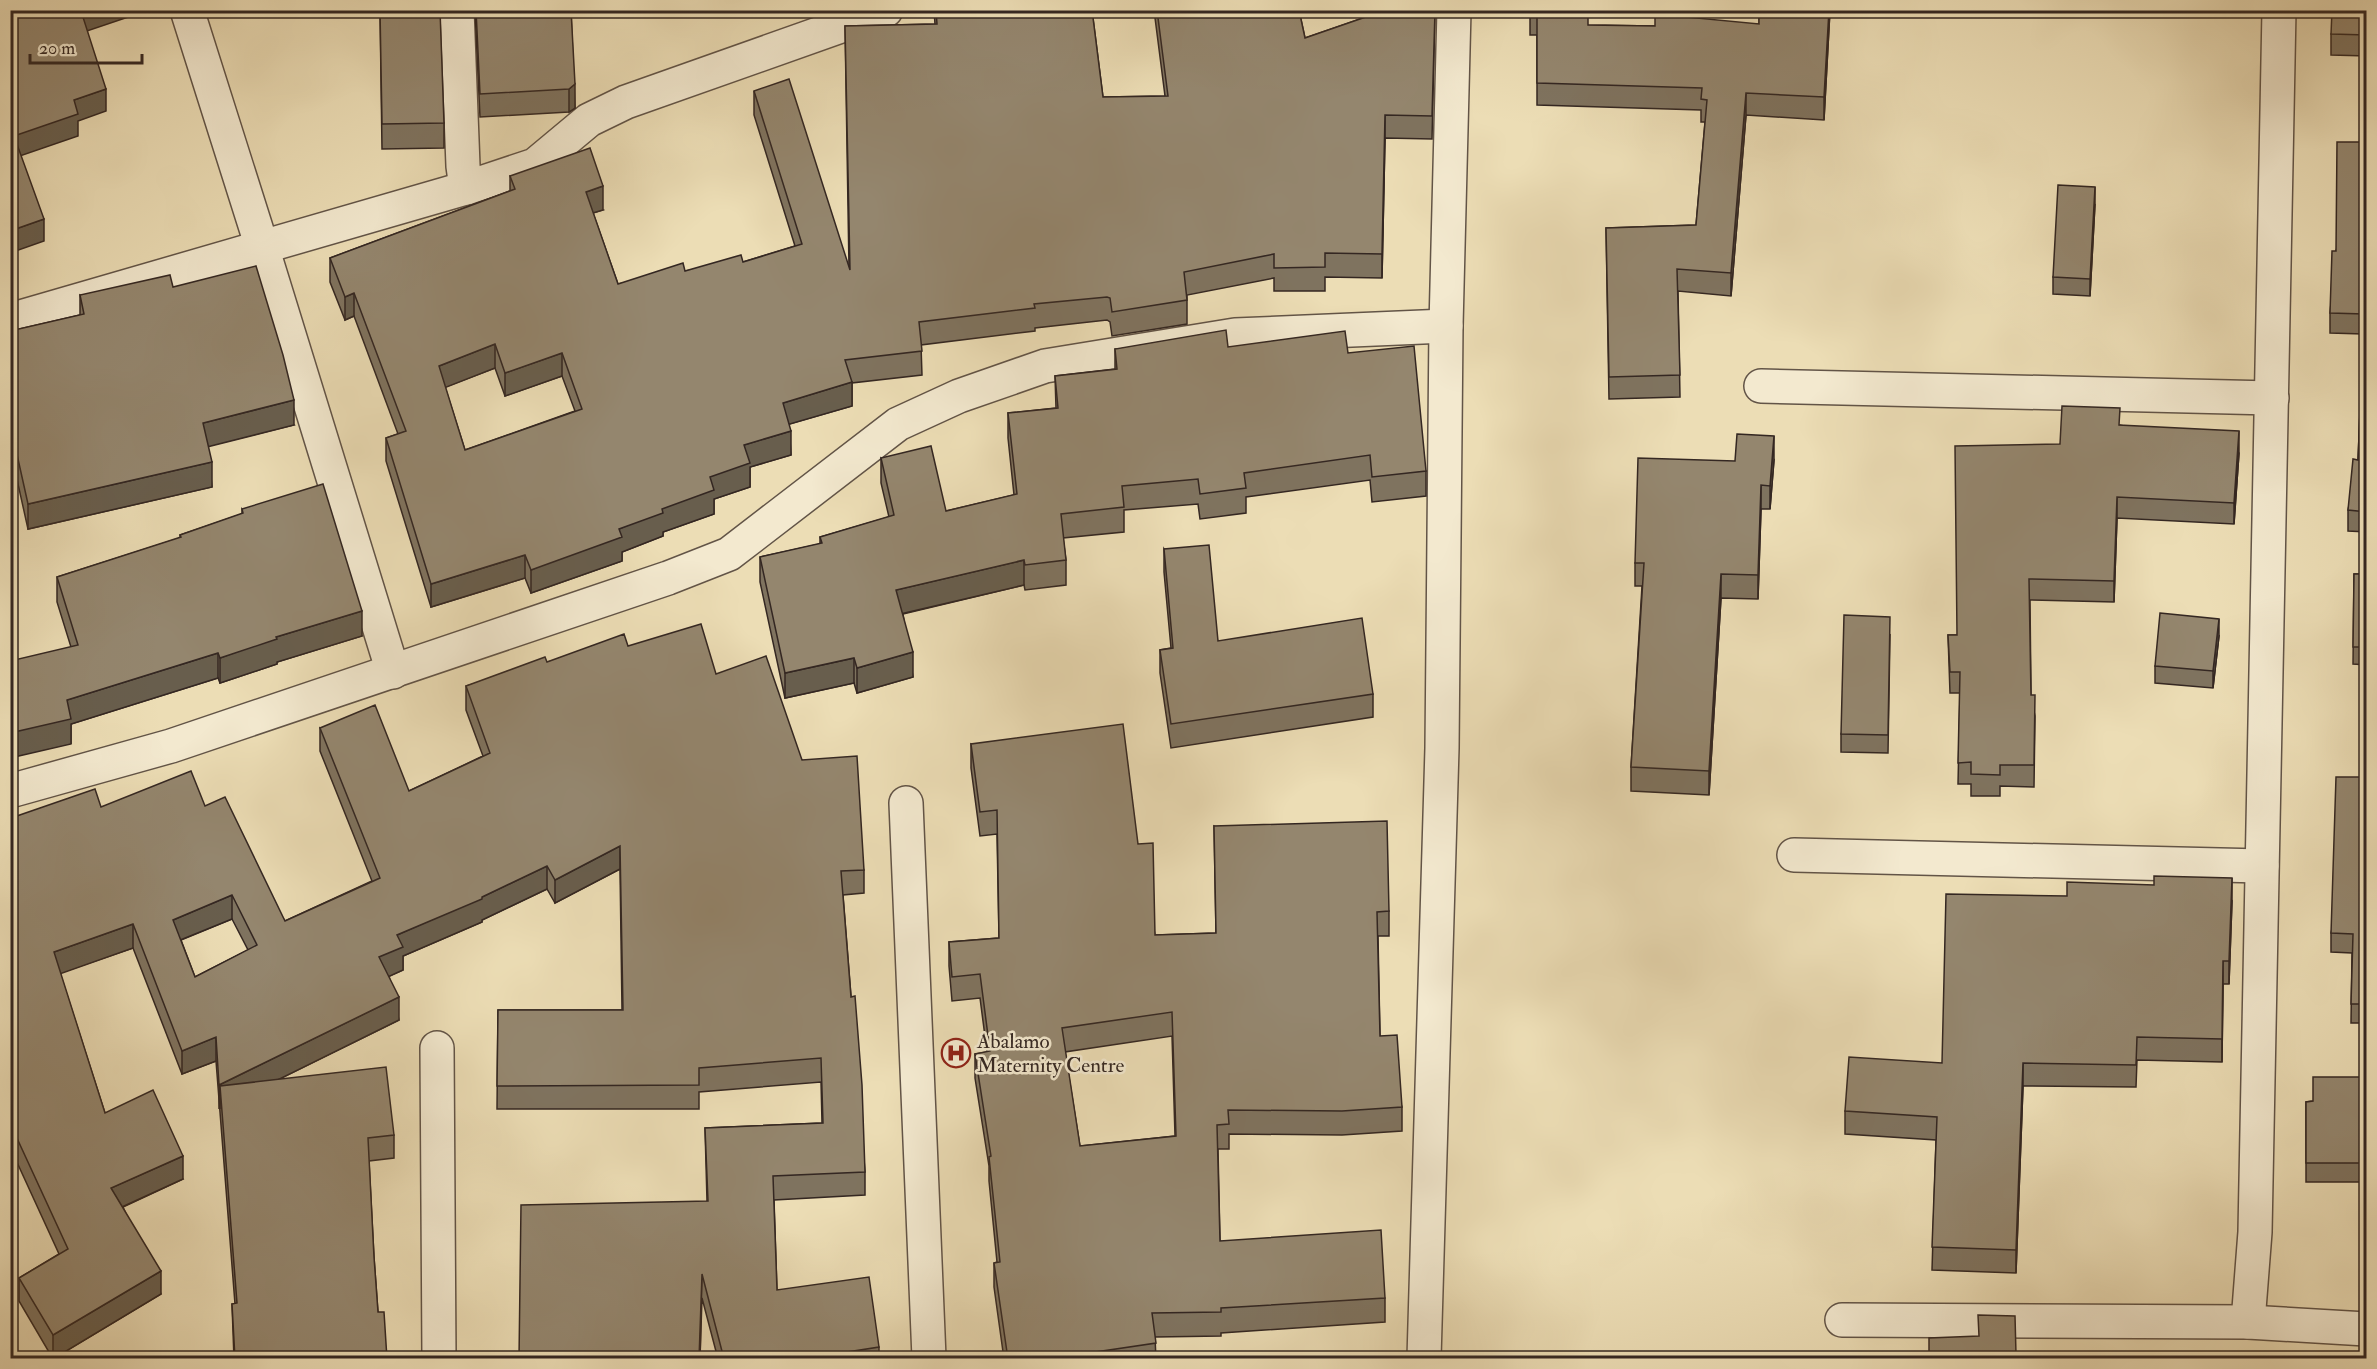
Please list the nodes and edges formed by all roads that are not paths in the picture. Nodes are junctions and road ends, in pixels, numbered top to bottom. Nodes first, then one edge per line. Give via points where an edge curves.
1 (187, 10) edge
2 (457, 10) edge
3 (886, 10) edge
4 (1454, 10) edge
5 (2279, 10) edge
6 (466, 188) junction
7 (262, 247) junction
8 (10, 320) edge
9 (1446, 326) junction
10 (1761, 386) dead end
11 (2272, 398) junction
12 (393, 672) junction
13 (10, 791) edge
14 (906, 803) dead end
15 (1794, 855) dead end
16 (2262, 866) junction
17 (436, 1048) dead end
18 (1842, 1320) dead end
19 (2248, 1322) junction
20 (2367, 1329) edge
21 (439, 1359) edge
22 (929, 1359) edge
23 (1424, 1359) edge

1 - 7 street
2 - 6 street
3 - 6 street via 626,102 589,120 535,165
4 - 9 street
5 - 11 street
6 - 7 street
7 - 8 street
7 - 12 street
9 - 12 street via 1235,335 1045,366 958,396 898,424 729,554
9 - 23 street via 1442,748
10 - 11 street
11 - 16 street
12 - 13 street via 171,746
14 - 22 street
15 - 16 street
16 - 19 street via 2255,1232
17 - 21 street
18 - 19 street
19 - 20 street

